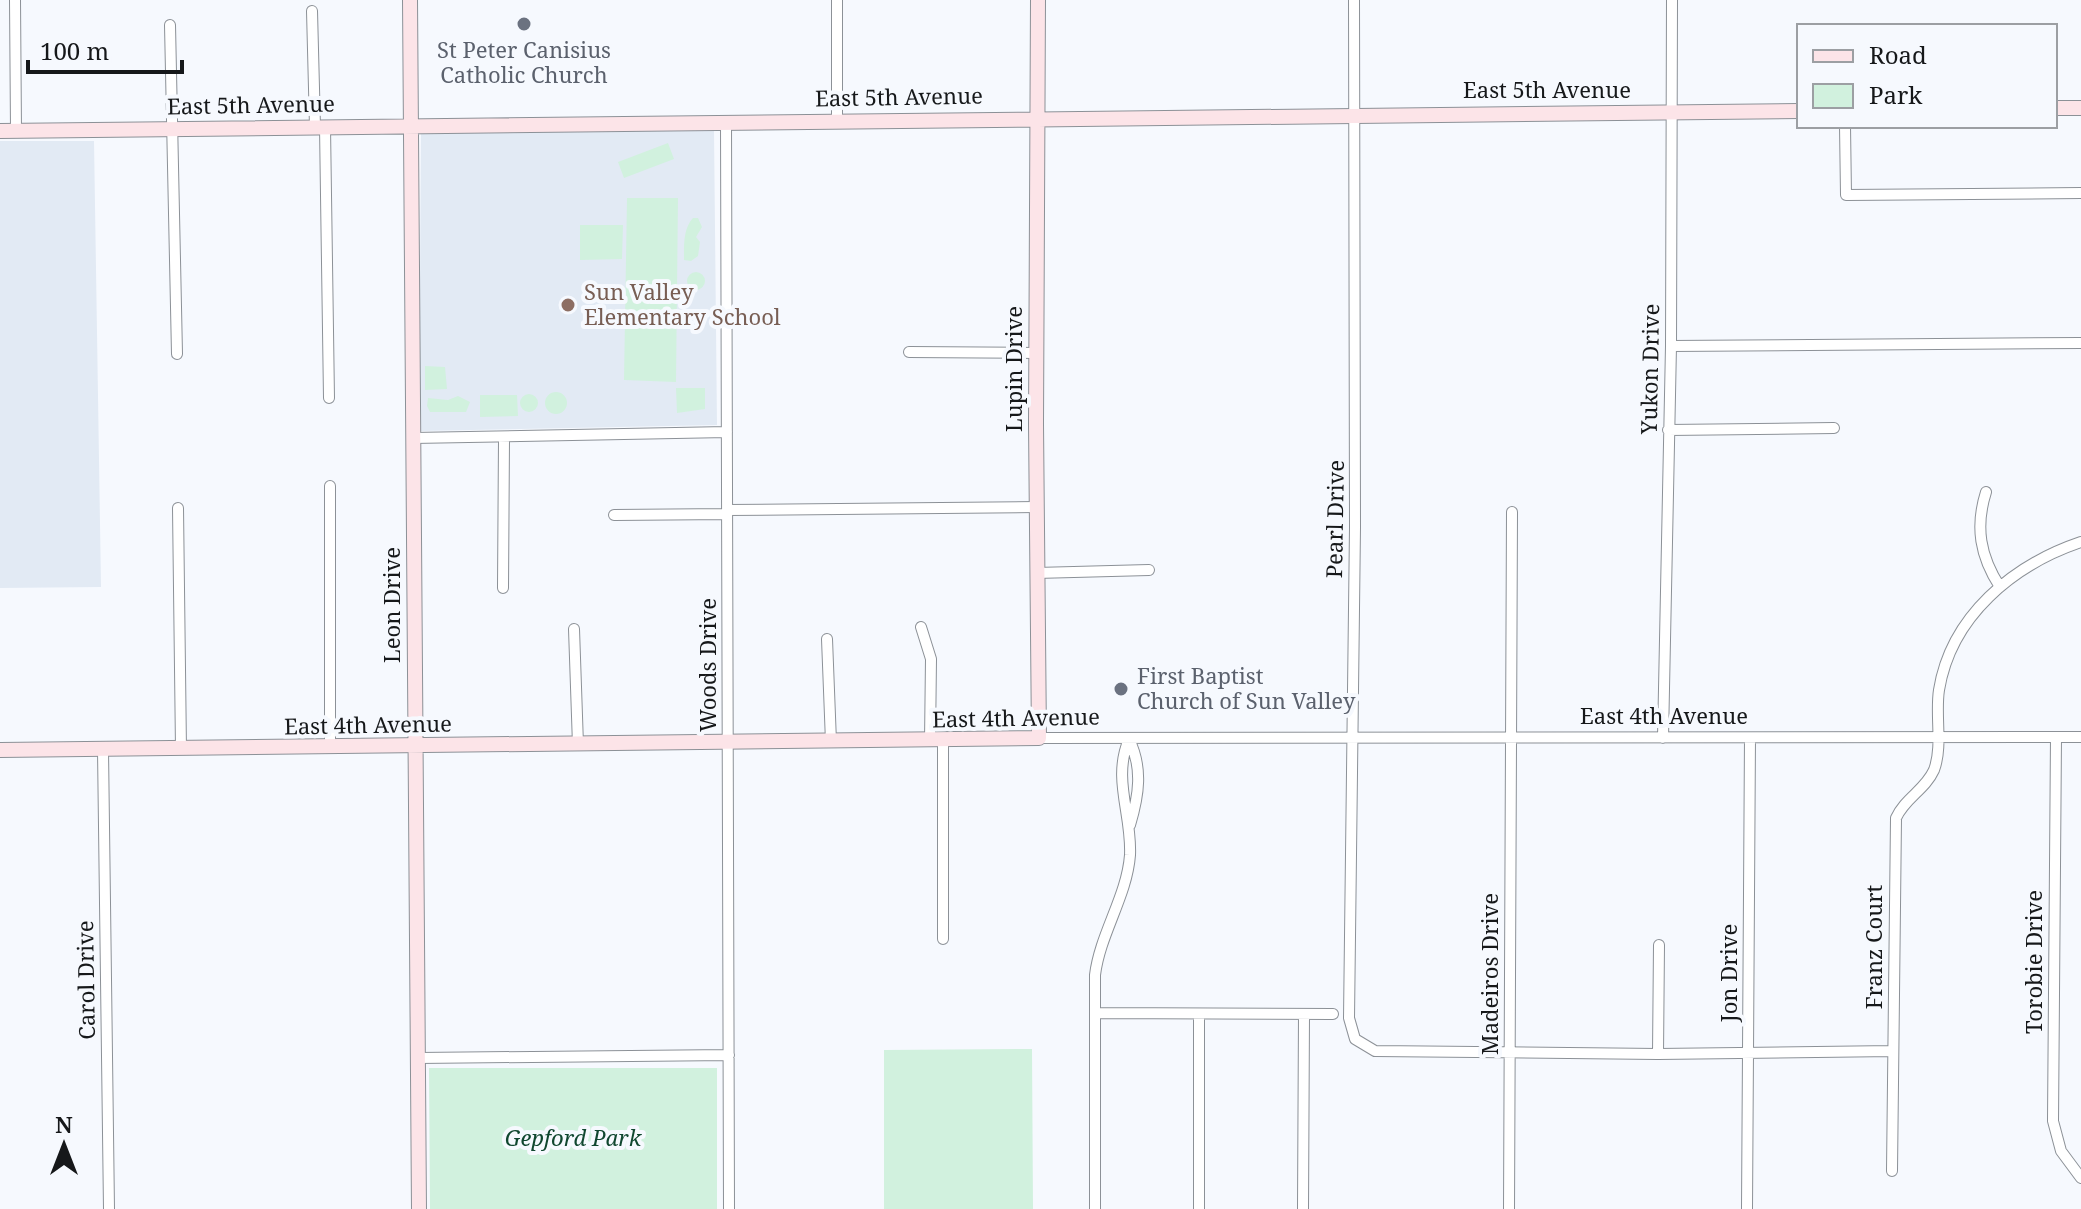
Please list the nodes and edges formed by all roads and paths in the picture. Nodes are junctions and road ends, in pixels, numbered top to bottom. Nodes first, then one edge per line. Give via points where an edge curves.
1 (15, 0) edge
2 (410, 0) edge
3 (837, 0) edge
4 (1038, 0) edge
5 (1354, 0) edge
6 (1672, 0) edge
7 (312, 11) dead end
8 (170, 25) dead end
9 (2057, 108) edge
10 (2081, 108) edge
11 (1797, 111) edge
12 (1671, 112) junction
13 (1353, 113) junction
14 (1037, 117) junction
15 (837, 120) junction
16 (726, 122) junction
17 (410, 125) junction
18 (320, 127) junction
19 (173, 128) junction
20 (1845, 128) edge
21 (16, 130) junction
22 (0, 131) edge
23 (2081, 193) edge
24 (2081, 343) edge
25 (1671, 346) junction
26 (909, 352) dead end
27 (1035, 353) junction
28 (177, 354) dead end
29 (329, 398) dead end
30 (1834, 428) dead end
31 (1668, 430) junction
32 (727, 432) junction
33 (413, 438) junction
34 (504, 439) junction
35 (330, 486) dead end
36 (1986, 492) dead end
37 (1036, 507) junction
38 (178, 508) dead end
39 (727, 512) junction
40 (1512, 512) dead end
41 (614, 515) dead end
42 (2081, 542) edge
43 (1149, 570) dead end
44 (1036, 573) junction
45 (2000, 587) junction
46 (503, 588) dead end
47 (921, 627) dead end
48 (574, 629) dead end
49 (827, 639) dead end
50 (2056, 737) junction
51 (2081, 737) edge
52 (1039, 738) junction
53 (1663, 738) junction
54 (1750, 738) junction
55 (1937, 738) junction
56 (1129, 739) junction
57 (1511, 739) junction
58 (1351, 740) junction
59 (936, 741) junction
60 (831, 742) junction
61 (728, 743) junction
62 (578, 745) junction
63 (415, 746) junction
64 (330, 747) junction
65 (181, 749) junction
66 (0, 750) edge
67 (103, 750) junction
68 (1130, 826) junction
69 (943, 939) dead end
70 (1659, 945) dead end
71 (1096, 1013) junction
72 (1199, 1014) junction
73 (1304, 1014) junction
74 (1333, 1014) dead end
75 (1893, 1051) junction
76 (1509, 1052) junction
77 (1748, 1052) junction
78 (1658, 1054) junction
79 (729, 1055) junction
80 (418, 1058) junction
81 (1892, 1171) dead end
82 (2081, 1178) edge
83 (109, 1209) edge
84 (419, 1209) edge
85 (729, 1209) edge
86 (1095, 1209) edge
87 (1199, 1209) edge
88 (1303, 1209) edge
89 (1509, 1209) edge
90 (1747, 1209) edge

1 - 21 street
2 - 17 street, Leon Drive
3 - 15 street
4 - 14 street, Lupin Drive
5 - 13 street, Pearl Drive
6 - 12 street, Yukon Drive
7 - 18 street
8 - 19 street
9 - 10 street
11 - 12 street, East 5th Avenue
12 - 13 street, East 5th Avenue
12 - 25 street, Yukon Drive
13 - 14 street, East 5th Avenue
13 - 58 street, Pearl Drive via 1357,220
14 - 15 street, East 5th Avenue
14 - 27 street, Lupin Drive
15 - 16 street, East 5th Avenue
16 - 17 street, East 5th Avenue
16 - 32 street, Woods Drive
17 - 18 street, East 5th Avenue
17 - 33 street, Leon Drive
18 - 19 street, East 5th Avenue
18 - 29 street
19 - 21 street, East 5th Avenue
19 - 28 street
20 - 23 street via 1846,195
21 - 22 street, East 5th Avenue
24 - 25 street
25 - 31 street, Yukon Drive
26 - 27 street
27 - 37 street, Lupin Drive
30 - 31 street
31 - 53 street, Yukon Drive
32 - 34 street
32 - 39 street, Woods Drive
33 - 34 street
33 - 63 street, Leon Drive
34 - 46 street
35 - 64 street
36 - 45 street via 1980,538
37 - 39 street
37 - 44 street, Lupin Drive
38 - 65 street
39 - 41 street
39 - 61 street, Woods Drive
40 - 57 street, Madeiros Drive
42 - 45 street, Franz Court
43 - 44 street
44 - 52 street, Lupin Drive
45 - 55 street, Franz Court via 1971,616 1950,652 1939,691
47 - 59 street via 931,659
48 - 62 street
49 - 60 street
50 - 51 street, East 4th Avenue
50 - 55 street, East 4th Avenue
50 - 82 street, Torobie Drive via 2053,1121 2061,1151
52 - 56 street, East 4th Avenue
52 - 59 street, East 4th Avenue
53 - 54 street, East 4th Avenue
53 - 57 street, East 4th Avenue
54 - 55 street, East 4th Avenue
54 - 77 street, Jon Drive
55 - 75 street, Franz Court via 1934,770 1901,807 1894,829
56 - 58 street, East 4th Avenue
56 - 68 street via 1121,757 1121,798
56 - 68 street via 1138,758 1138,798
57 - 58 street, East 4th Avenue
57 - 76 street, Madeiros Drive
58 - 76 street, Pearl Drive via 1349,1018 1355,1039 1375,1051
59 - 60 street, East 4th Avenue
59 - 69 street
60 - 61 street, East 4th Avenue
61 - 62 street, East 4th Avenue
61 - 79 street, Woods Drive
62 - 63 street, East 4th Avenue
63 - 64 street, East 4th Avenue
63 - 80 street, Leon Drive
64 - 65 street, East 4th Avenue
65 - 67 street, East 4th Avenue
66 - 67 street, East 4th Avenue
67 - 83 street, Carol Drive
68 - 71 street via 1127,872 1097,963
70 - 78 street
71 - 72 street
71 - 86 street
72 - 73 street
72 - 87 street
73 - 74 street
73 - 88 street
75 - 77 street
75 - 81 street, Franz Court
76 - 78 street
76 - 89 street, Madeiros Drive
77 - 78 street
77 - 90 street, Jon Drive
79 - 80 street
79 - 85 street, Woods Drive
80 - 84 street, Leon Drive

